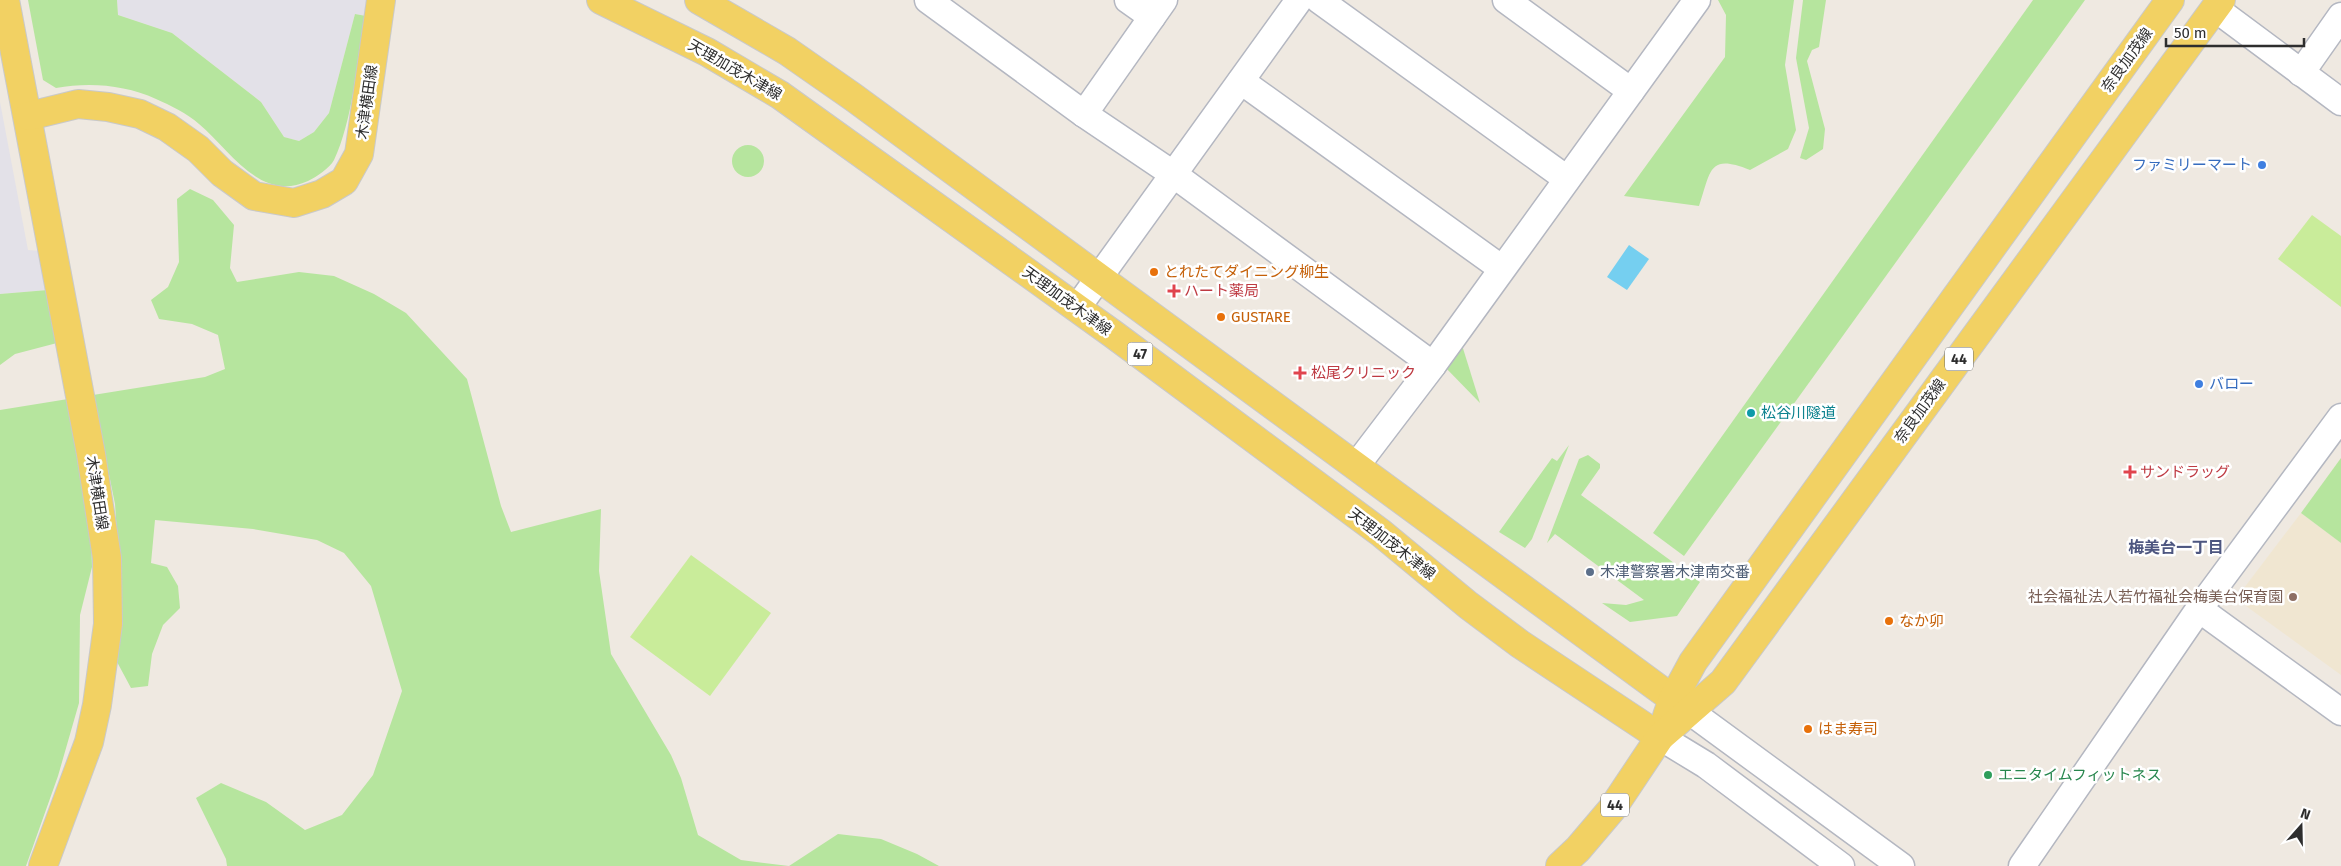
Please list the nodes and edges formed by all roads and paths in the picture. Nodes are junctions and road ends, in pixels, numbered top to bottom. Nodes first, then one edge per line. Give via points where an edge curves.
1 (5, 0) edge
2 (381, 0) edge
3 (601, 0) edge
4 (699, 0) edge
5 (928, 0) edge
6 (1128, 0) edge
7 (1299, 0) edge
8 (1319, 0) edge
9 (1506, 0) edge
10 (2170, 0) edge
11 (1694, 1) edge
12 (2219, 4) edge
13 (1158, 8) edge
14 (2341, 16) edge
15 (2301, 73) junction
16 (1241, 80) junction
17 (1631, 91) junction
18 (2341, 102) edge
19 (1084, 114) junction
20 (29, 116) junction
21 (1173, 174) junction
22 (1567, 179) junction
23 (1501, 268) junction
24 (1099, 278) junction
25 (1077, 308) junction
26 (1432, 364) junction
27 (2341, 417) edge
28 (1356, 466) junction
29 (2199, 609) junction
30 (1681, 705) junction
31 (2341, 712) edge
32 (1660, 738) junction
33 (43, 866) edge
34 (1560, 866) edge
35 (1841, 866) edge
36 (1901, 866) edge
37 (2022, 866) edge

1 - 20 main road, 木津横田線
2 - 20 main road, 木津横田線 via 359,154 344,181 322,194 294,203 254,196 222,173 198,149 167,127 140,114 78,104
3 - 25 main road, 天理加茂木津線 / 47 via 707,52 780,95
4 - 24 main road, 47 via 787,51
5 - 19 street
6 - 13 street
7 - 16 street
8 - 22 street
9 - 17 street
10 - 30 main road, 奈良加茂線 / 44 via 1693,662
11 - 17 street
12 - 15 street
12 - 30 main road, 奈良加茂線 / 44 via 1722,682
13 - 19 street
14 - 15 street
15 - 18 street
16 - 21 street
16 - 23 street
17 - 22 street
19 - 21 street
20 - 33 main road, 木津横田線 via 107,558 108,624 97,705 89,742
21 - 24 street
21 - 26 street
22 - 23 street
23 - 26 street
24 - 25 street
24 - 28 main road, 47
25 - 32 main road, 天理加茂木津線 / 47 via 1381,533 1520,644
26 - 28 street
27 - 29 street
28 - 30 main road, 47
29 - 31 street
29 - 37 street
30 - 32 main road, 奈良加茂線 / 44
30 - 36 street
32 - 34 main road, 奈良加茂線 / 44 via 1612,809 1578,850
32 - 35 street via 1706,766

